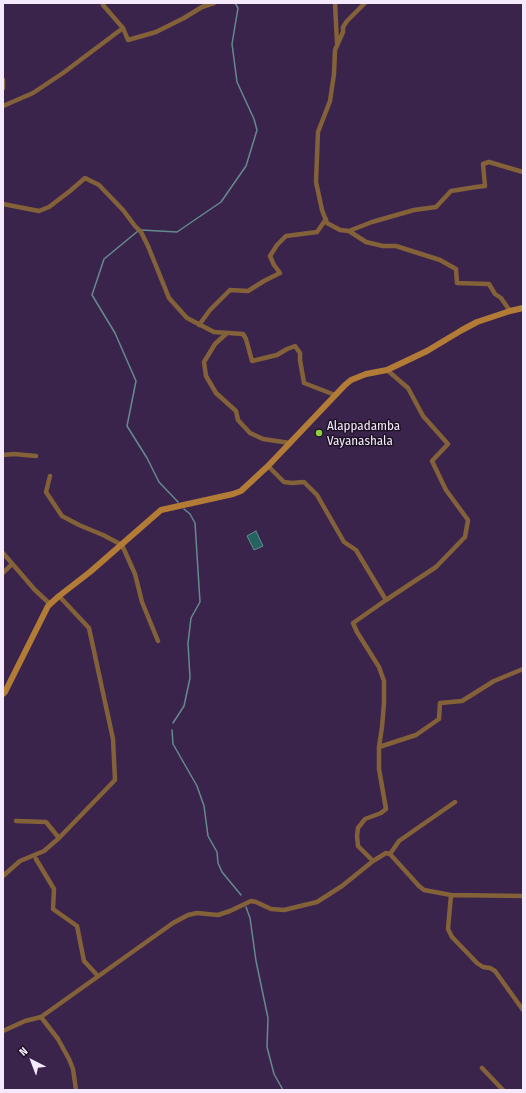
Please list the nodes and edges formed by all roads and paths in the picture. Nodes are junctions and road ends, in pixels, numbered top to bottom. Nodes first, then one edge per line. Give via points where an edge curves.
1 (214, 3) edge
2 (335, 3) edge
3 (365, 3) edge
4 (103, 5) dead end
5 (122, 28) junction
6 (337, 45) junction
7 (3, 80) edge
8 (3, 88) edge
9 (3, 106) edge
10 (523, 172) edge
11 (3, 204) edge
12 (326, 219) junction
13 (349, 231) junction
14 (523, 308) edge
15 (510, 311) junction
16 (199, 324) junction
17 (227, 333) junction
18 (387, 370) junction
19 (335, 395) junction
20 (290, 443) junction
21 (3, 455) edge
22 (36, 456) dead end
23 (268, 466) junction
24 (50, 476) dead end
25 (122, 545) junction
26 (3, 553) edge
27 (12, 564) junction
28 (3, 573) edge
29 (59, 596) junction
30 (386, 600) junction
31 (50, 604) junction
32 (158, 641) dead end
33 (523, 669) edge
34 (3, 694) edge
35 (379, 747) junction
36 (455, 802) dead end
37 (16, 821) dead end
38 (58, 838) junction
39 (390, 854) junction
40 (36, 859) dead end
41 (373, 861) junction
42 (3, 876) edge
43 (450, 895) junction
44 (523, 896) edge
45 (98, 976) junction
46 (523, 1010) edge
47 (42, 1017) junction
48 (3, 1031) edge
49 (482, 1068) dead end
50 (76, 1090) edge
51 (503, 1090) edge

1 - 5 street via 156,32 128,40
2 - 6 street
3 - 6 street via 343,27
4 - 5 street
5 - 9 street via 33,93
6 - 12 street via 330,101 318,132 316,182
7 - 8 street
10 - 13 street via 489,162 483,164 485,186 452,191 436,207 414,210
11 - 16 street via 39,211 49,207 85,178 98,185 141,232 169,298 187,318
12 - 13 street via 327,223 340,230
12 - 16 street via 317,232 286,236 270,256 280,273 248,291 230,290
13 - 15 street via 366,242 396,246 440,260 456,269 457,283 489,284
14 - 15 street
15 - 18 street via 477,322 427,351
16 - 17 street via 214,332
17 - 19 street via 242,334 246,339 252,362 276,355 294,346 300,353 304,383
17 - 20 street via 215,344 204,362 206,376 216,392 236,411 238,420 250,433 263,439
18 - 19 street via 351,380
18 - 30 street via 408,388 423,416 448,444 432,461 446,490 468,520 465,537 436,567
19 - 20 street
20 - 23 street
21 - 22 street
23 - 25 street via 241,491 161,510
23 - 30 street via 284,482 304,482 317,495 344,542 356,550
24 - 25 street via 46,492 62,516
25 - 29 street
25 - 32 street
26 - 27 street
27 - 28 street
27 - 31 street
29 - 31 street
29 - 38 street via 89,628 113,739 115,780
30 - 35 street via 353,623 379,667 384,681
31 - 34 street
33 - 35 street via 494,681 462,701 440,703 439,719 416,735
35 - 41 street via 379,768 386,809 364,819 358,828 357,836 358,846
36 - 39 street via 399,841
37 - 38 street via 46,822
38 - 42 street via 44,851 20,861
39 - 41 street via 386,853
39 - 43 street via 424,890
40 - 45 street via 54,889 53,909 77,926 84,961
41 - 45 street via 317,902 284,910 271,909 251,901 218,915 188,915 173,922
43 - 44 street
43 - 46 street via 448,929 452,937 477,963 496,971
45 - 47 street
47 - 48 street
47 - 50 street via 69,1058
49 - 51 street

